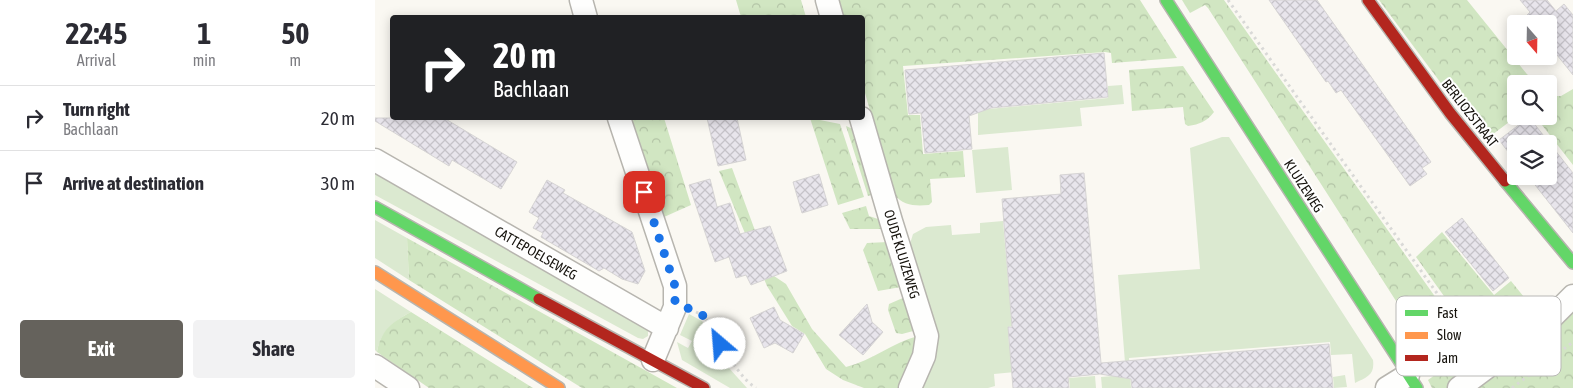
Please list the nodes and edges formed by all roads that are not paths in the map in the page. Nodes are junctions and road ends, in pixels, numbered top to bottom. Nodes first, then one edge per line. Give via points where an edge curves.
1 (581, 0) edge
2 (827, 0) edge
3 (1166, 0) edge
4 (1368, 0) edge
5 (586, 15) edge
6 (831, 15) edge
7 (620, 120) edge
8 (862, 120) edge
9 (375, 160) edge
10 (375, 207) edge
11 (1573, 264) edge
12 (375, 272) edge
13 (1573, 296) edge
14 (1561, 308) edge
15 (667, 328) junction
16 (1396, 357) edge
17 (653, 360) junction
18 (375, 366) edge
19 (1475, 376) edge
20 (1412, 382) edge
21 (408, 388) edge
22 (559, 388) edge
23 (705, 388) edge
24 (910, 388) edge
25 (1387, 388) edge
26 (1459, 388) edge

1 - 5 street
2 - 6 street
3 - 16 street, KLUIZEWEG
4 - 11 street, BERLIOZSTRAAT via 1450,113
7 - 15 street via 675,286 675,302
8 - 24 street, OUDE KLUIZEWEG via 927,336 925,356
9 - 15 street, CATTEPOELSEWEG
10 - 17 street via 477,266
12 - 22 street
13 - 14 street
15 - 17 street
17 - 23 street
18 - 21 street
19 - 26 street
20 - 25 street

